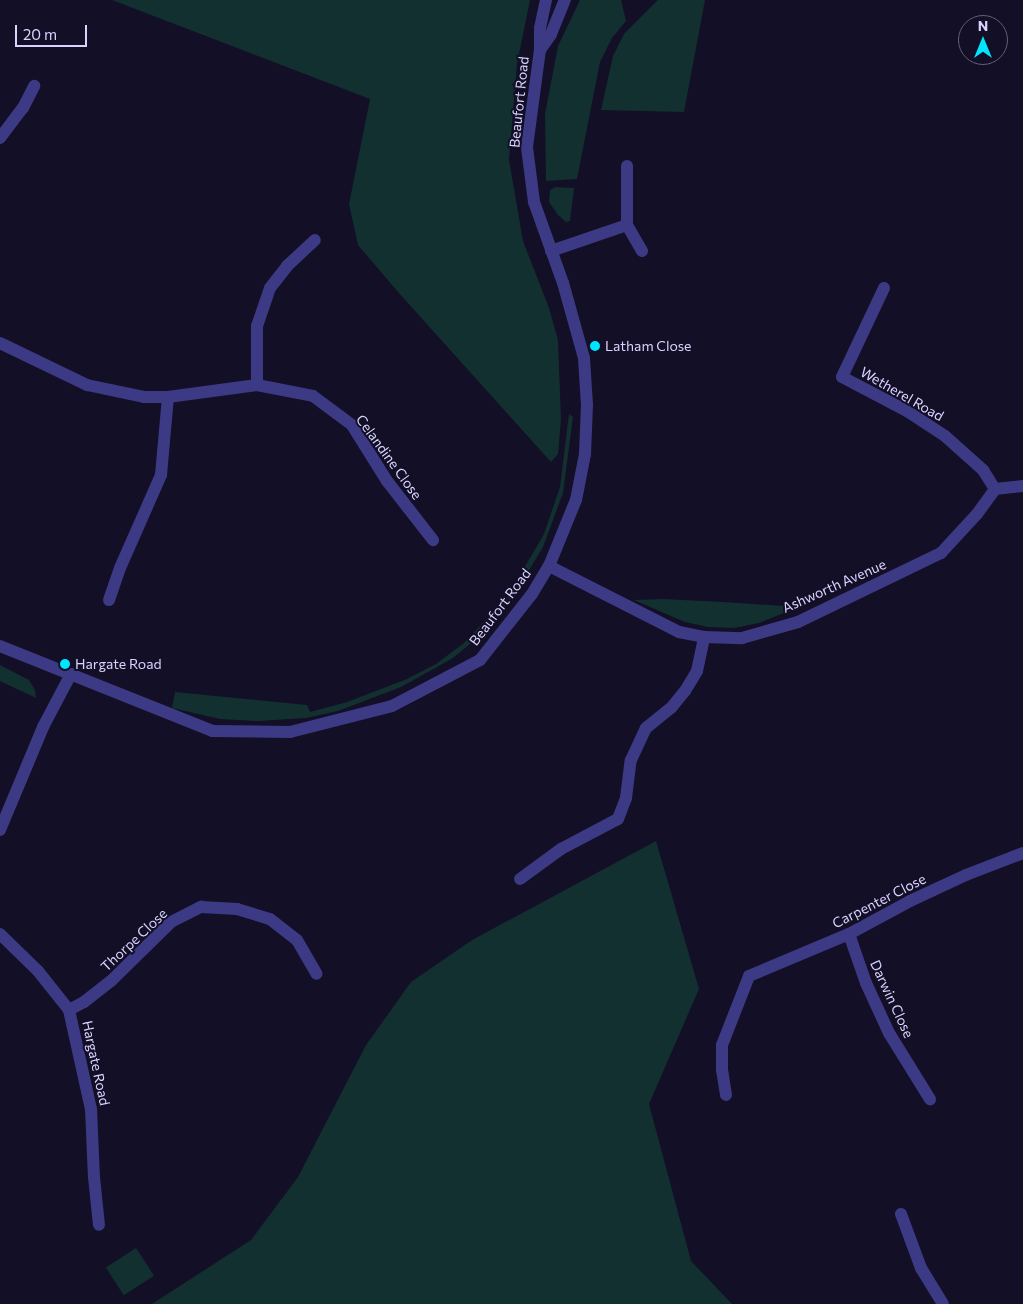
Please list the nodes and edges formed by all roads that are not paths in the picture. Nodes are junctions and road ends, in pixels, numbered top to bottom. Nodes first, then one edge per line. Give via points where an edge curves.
1 (546, 0) edge
2 (565, 0) edge
3 (540, 50) junction
4 (34, 86) dead end
5 (0, 138) edge
6 (626, 166) dead end
7 (627, 225) junction
8 (315, 240) dead end
9 (551, 251) junction
10 (642, 251) dead end
11 (884, 288) dead end
12 (0, 343) edge
13 (257, 385) junction
14 (168, 397) junction
15 (1023, 486) edge
16 (995, 489) junction
17 (432, 540) dead end
18 (549, 566) junction
19 (109, 600) dead end
20 (704, 637) junction
21 (0, 646) edge
22 (71, 674) junction
23 (0, 830) edge
24 (1023, 853) edge
25 (520, 879) dead end
26 (0, 934) edge
27 (849, 934) junction
28 (317, 974) dead end
29 (69, 1010) junction
30 (726, 1095) dead end
31 (930, 1099) dead end
32 (901, 1214) dead end
33 (99, 1225) dead end
34 (943, 1304) edge

1 - 3 street, Beaufort Road via 540,28
2 - 3 street, Beaufort Road via 551,34
3 - 9 street, Beaufort Road via 527,147 534,202
4 - 5 street via 23,108
6 - 7 street
7 - 9 street
7 - 10 street
8 - 13 street via 287,266 270,288 257,326
9 - 18 street, Beaufort Road via 584,358 587,404 585,454 576,500
11 - 16 street, Wetherel Road via 842,377 907,410 945,436 983,470
12 - 14 street, Celandine Close via 87,385 144,397
13 - 14 street, Celandine Close
13 - 17 street, Celandine Close via 313,396 352,425 387,481
14 - 19 street via 161,475
15 - 16 street
16 - 20 street, Ashworth Avenue via 940,553 798,622 742,638
18 - 20 street, Ashworth Avenue via 679,632
18 - 22 street, Beaufort Road via 532,594 480,660 392,706 290,732 212,731
20 - 25 street via 697,671 685,691 671,708 646,728 631,760 626,798 618,819 561,849
21 - 22 street, Beaufort Road
22 - 23 street via 43,727
24 - 27 street, Carpenter Close via 966,875
26 - 29 street, Hargate Road via 38,971
27 - 30 street, Carpenter Close via 749,976 722,1046
27 - 31 street, Darwin Close via 866,983 889,1033
28 - 29 street, Thorpe Close via 297,940 270,918 237,909 201,907 171,922 111,981
29 - 33 street, Hargate Road via 91,1109
32 - 34 street via 921,1268

